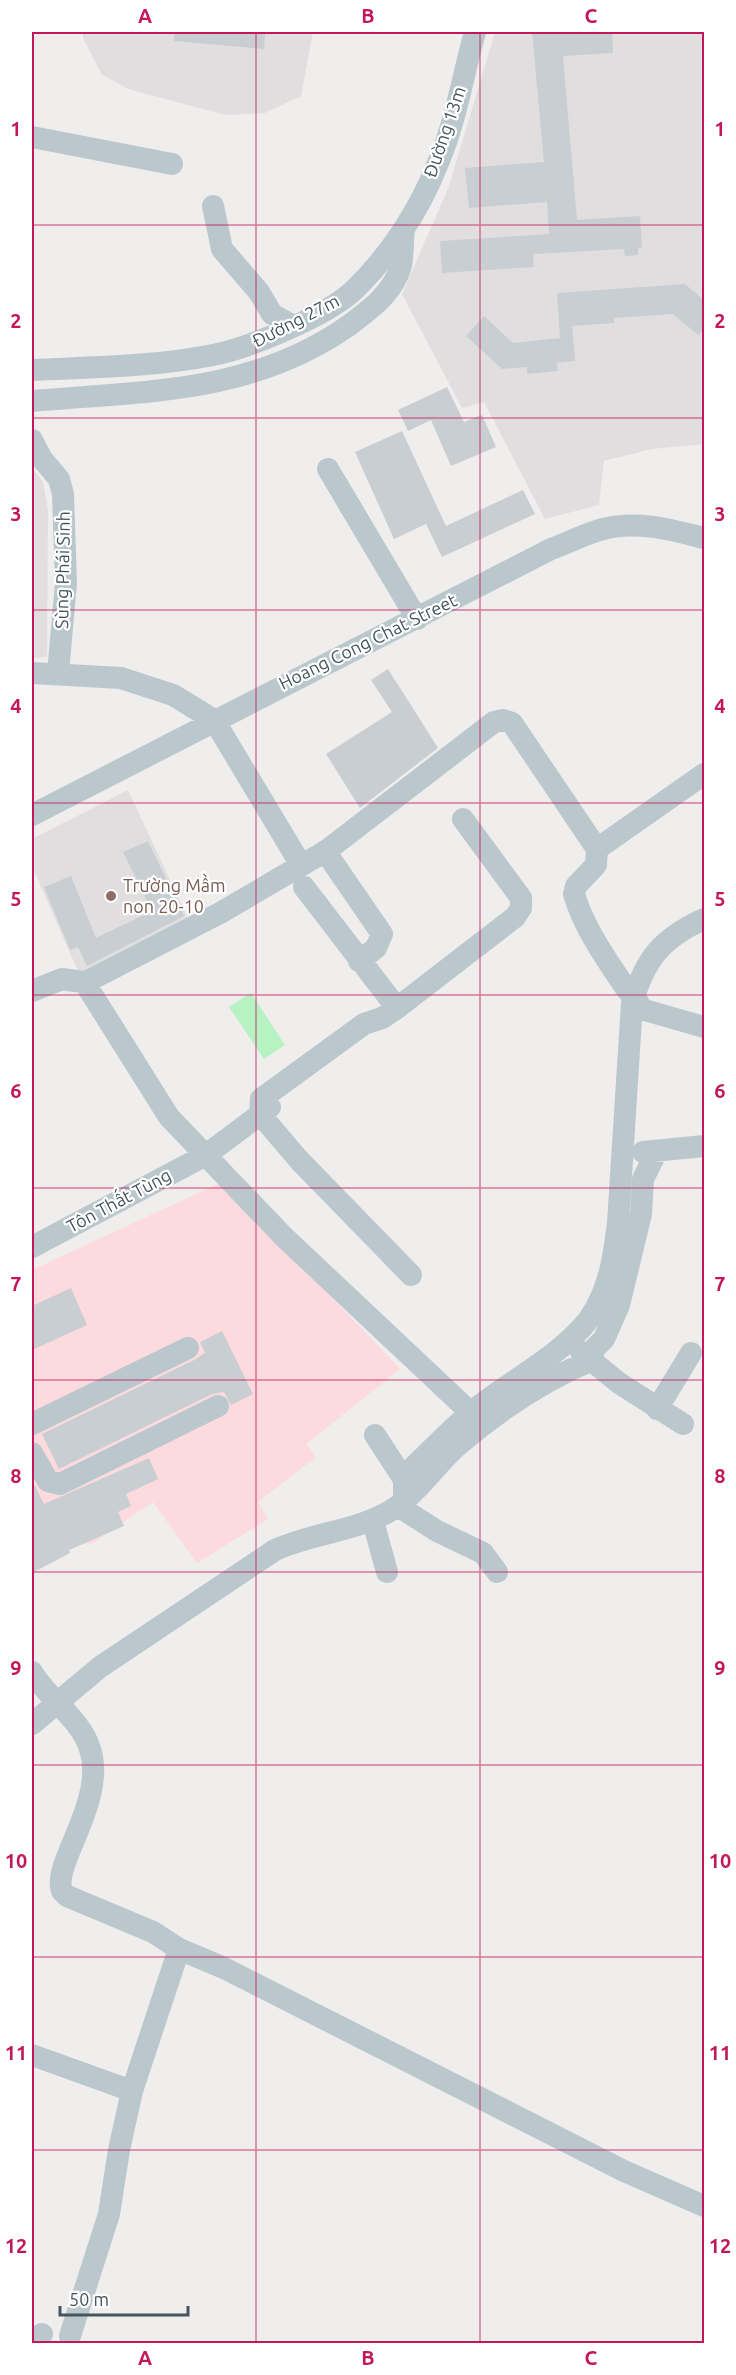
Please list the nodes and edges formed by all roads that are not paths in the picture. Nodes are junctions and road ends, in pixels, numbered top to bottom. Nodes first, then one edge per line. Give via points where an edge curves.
1 (475, 32) edge
2 (32, 137) edge
3 (172, 164) dead end
4 (213, 206) dead end
5 (404, 227) junction
6 (293, 326) junction
7 (32, 370) edge
8 (32, 402) edge
9 (32, 440) edge
10 (328, 469) dead end
11 (705, 538) edge
12 (417, 619) junction
13 (32, 673) edge
14 (58, 673) junction
15 (214, 720) junction
16 (705, 774) edge
17 (32, 815) edge
18 (463, 819) dead end
19 (597, 849) junction
20 (325, 851) junction
21 (302, 876) junction
22 (705, 919) edge
23 (359, 961) junction
24 (89, 983) junction
25 (32, 991) edge
26 (633, 998) junction
27 (390, 1013) junction
28 (705, 1028) edge
29 (260, 1114) junction
30 (705, 1146) edge
31 (657, 1151) junction
32 (624, 1154) junction
33 (206, 1155) junction
34 (32, 1247) edge
35 (411, 1275) dead end
36 (565, 1342) junction
37 (188, 1348) dead end
38 (691, 1353) dead end
39 (592, 1360) junction
40 (218, 1407) dead end
41 (657, 1409) junction
42 (471, 1413) junction
43 (32, 1424) edge
44 (683, 1424) dead end
45 (375, 1435) dead end
46 (32, 1453) edge
47 (402, 1494) junction
48 (373, 1521) junction
49 (387, 1572) dead end
50 (497, 1572) dead end
51 (32, 1672) edge
52 (55, 1703) junction
53 (32, 1724) edge
54 (179, 1949) junction
55 (32, 2055) edge
56 (132, 2091) junction
57 (705, 2206) edge
58 (70, 2336) dead end

1 - 5 street, Đường 13m via 438,164
2 - 3 street
4 - 6 street via 222,249 259,292 272,314
5 - 6 street, Đường 27m via 351,293
5 - 8 street, Đường 27m via 399,273 382,299 326,341 283,364 195,387
6 - 7 street, Đường 27m via 214,355 171,362
9 - 14 street, Sùng Phái Sinh via 59,479 63,494 66,583
10 - 12 street
11 - 12 street, Hoang Cong Chat Street via 660,527 631,525 603,529 551,549
12 - 15 street, Hoang Cong Chat Street
13 - 14 street
14 - 15 street via 121,678 173,695
15 - 17 street, Hoang Cong Chat Street
15 - 21 street
16 - 19 street
18 - 27 street, Tôn Thất Tùng via 521,898 521,908 515,917
19 - 20 street via 512,723 503,720 494,722
19 - 26 street via 596,866 576,886 574,894 601,949
20 - 21 street
20 - 23 street via 382,934 376,948
21 - 23 street
21 - 24 street via 220,913
22 - 26 street via 677,932 652,956
23 - 27 street
24 - 25 street via 62,979
24 - 33 street via 88,988 169,1117
26 - 28 street via 641,1009
26 - 32 street
27 - 29 street, Tôn Thất Tùng via 374,1037
29 - 33 street, Tôn Thất Tùng
29 - 35 street via 299,1160
30 - 31 street
31 - 32 street
31 - 39 street via 643,1179 641,1214 619,1305 604,1339 594,1349
32 - 36 street via 609,1277 588,1319
33 - 34 street, Tôn Thất Tùng
33 - 42 street via 284,1237
36 - 39 street
36 - 42 street
37 - 43 street
38 - 41 street
39 - 41 street
39 - 47 street via 558,1374 480,1428
40 - 46 street via 60,1484 48,1482
41 - 44 street
42 - 47 street
45 - 47 street
47 - 48 street
47 - 50 street via 437,1531 483,1553
48 - 49 street
48 - 52 street via 275,1550 100,1667
51 - 52 street
52 - 53 street
52 - 54 street via 81,1731 90,1748 94,1776 84,1821 60,1875 62,1891 165,1938
54 - 56 street
54 - 57 street via 224,1968 624,2171
55 - 56 street
56 - 58 street via 109,2214

